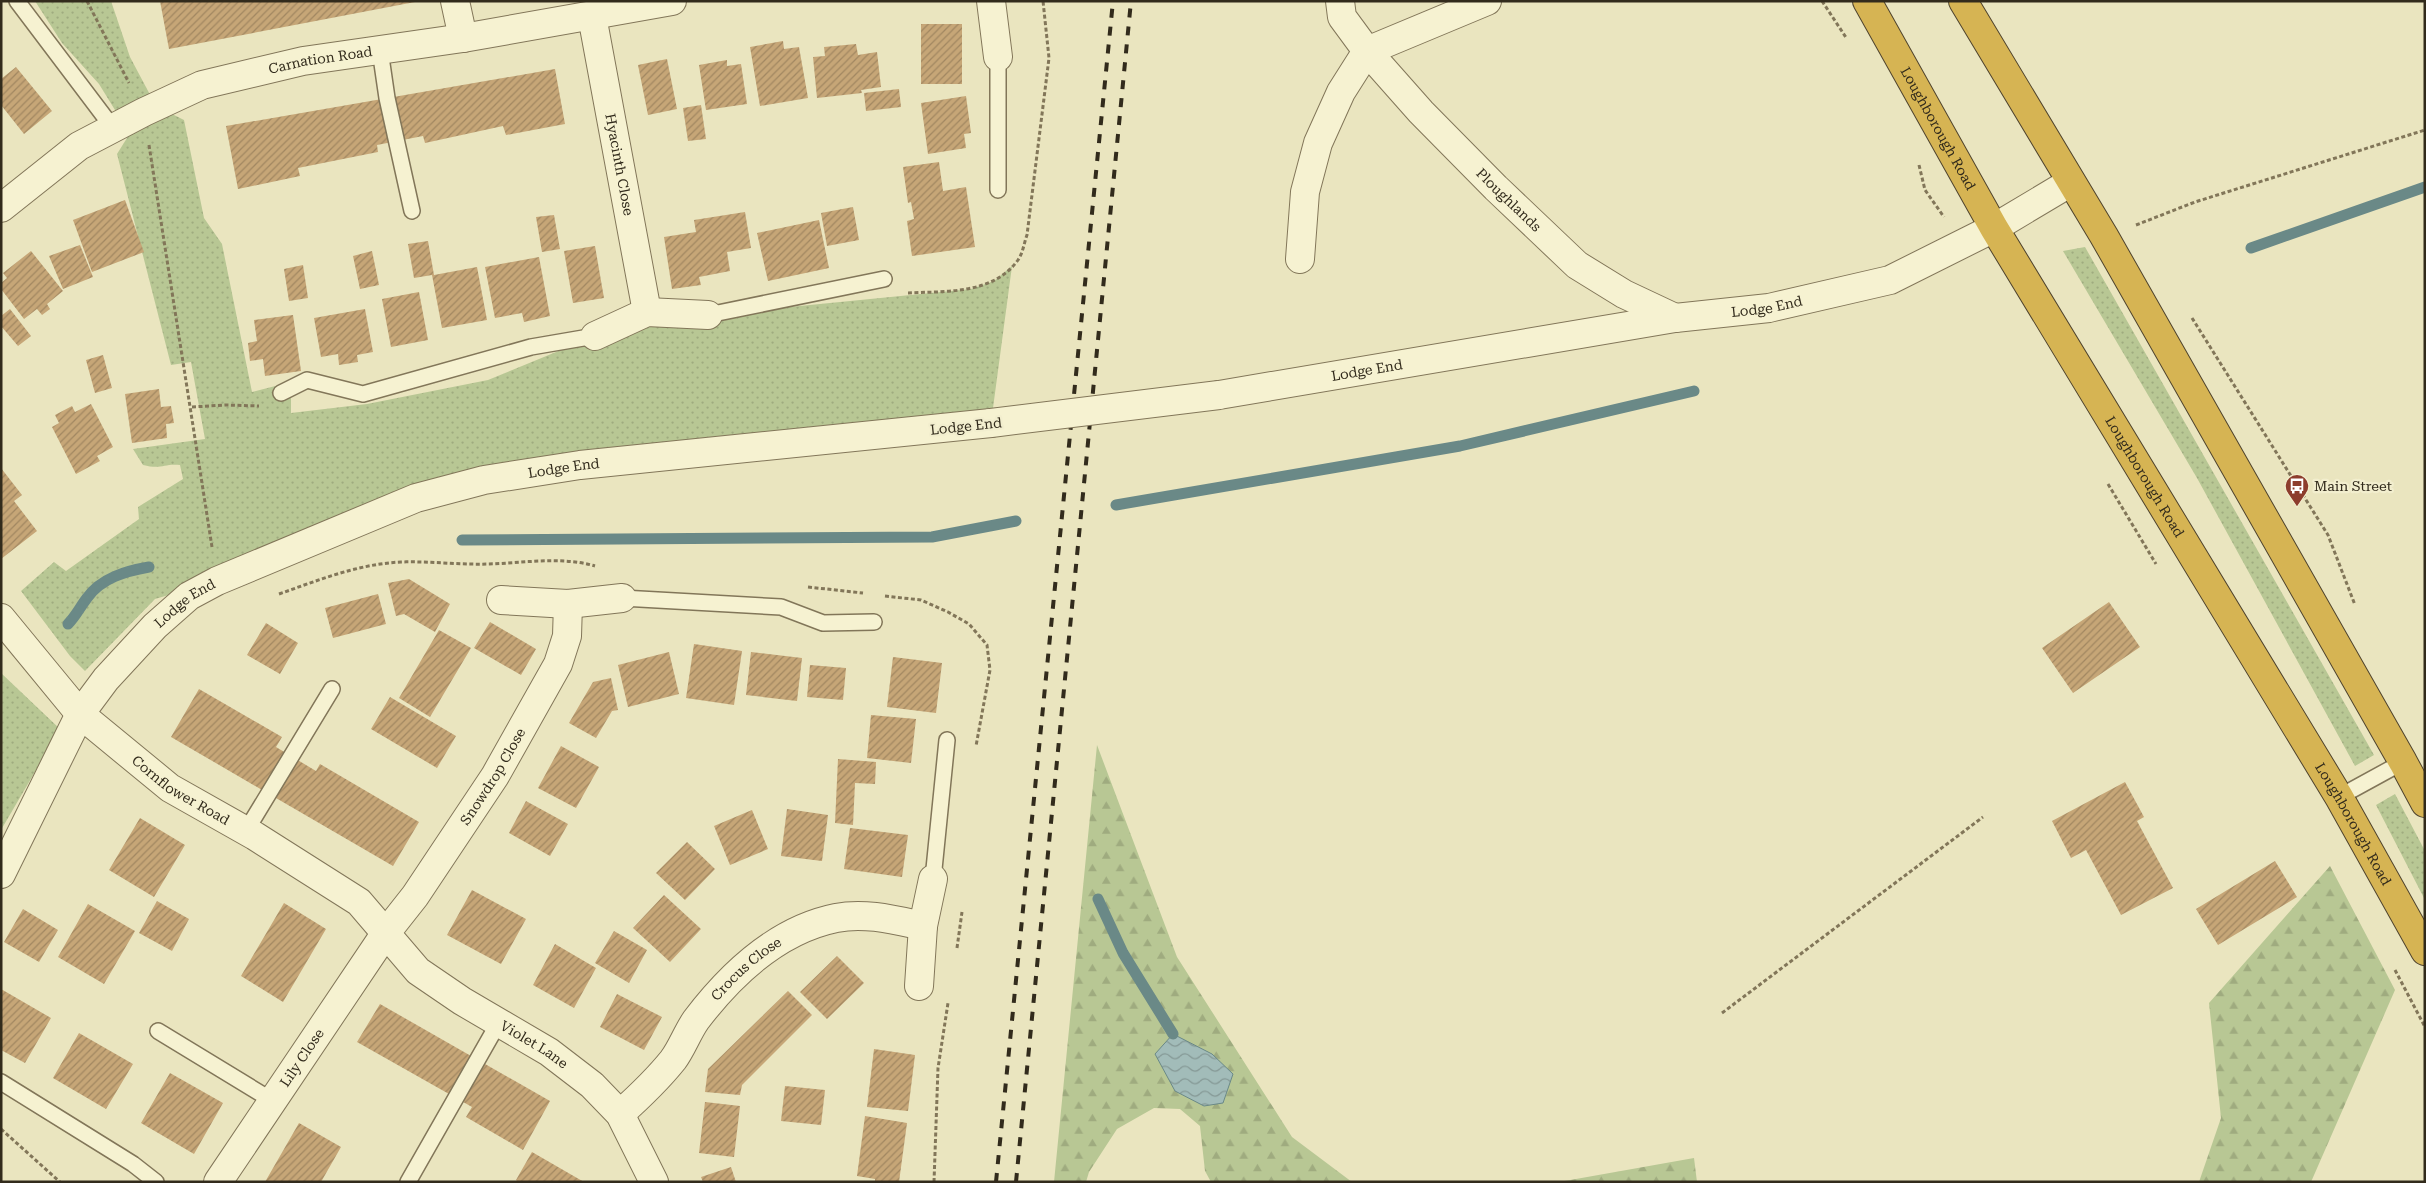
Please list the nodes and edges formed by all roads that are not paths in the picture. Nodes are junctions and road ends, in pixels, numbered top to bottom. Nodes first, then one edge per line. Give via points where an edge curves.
1 (17, 1) edge
2 (455, 1) edge
3 (672, 1) edge
4 (990, 1) edge
5 (1340, 1) edge
6 (1487, 1) edge
7 (1867, 1) edge
8 (1963, 1) edge
9 (592, 16) junction
10 (463, 38) junction
11 (380, 50) junction
12 (1367, 50) junction
13 (998, 57) joint
14 (113, 128) junction
15 (2071, 182) junction
16 (998, 190) dead end
17 (1, 208) edge
18 (412, 211) dead end
19 (1994, 228) junction
20 (1300, 259) dead end
21 (884, 279) dead end
22 (647, 312) junction
23 (708, 315) joint
24 (1676, 318) junction
25 (595, 336) joint
26 (281, 393) dead end
27 (622, 598) joint
28 (501, 600) dead end
29 (568, 604) junction
30 (1, 618) edge
31 (874, 622) dead end
32 (332, 689) dead end
33 (80, 714) junction
34 (947, 740) dead end
35 (2404, 762) junction
36 (2339, 797) junction
37 (2425, 803) edge
38 (246, 831) junction
39 (1, 874) edge
40 (933, 879) joint
41 (922, 926) junction
42 (384, 934) junction
43 (2425, 952) edge
44 (919, 986) dead end
45 (499, 1022) junction
46 (158, 1031) dead end
47 (1, 1082) edge
48 (273, 1101) junction
49 (620, 1114) junction
50 (156, 1182) edge
51 (218, 1182) edge
52 (408, 1182) edge
53 (654, 1182) edge

1 - 14 lane
2 - 10 street
3 - 9 street, Carnation Road
4 - 13 street
5 - 12 street, Ploughlands via 1342,17
6 - 12 street
7 - 19 highway, Loughborough Road
8 - 15 highway
9 - 10 street, Carnation Road
9 - 22 street, Hyacinth Close
10 - 11 street, Carnation Road
11 - 14 street, Carnation Road via 304,61 202,86
11 - 18 lane
12 - 20 street via 1341,92 1318,143 1305,192
12 - 24 street, Ploughlands via 1428,119 1577,265 1624,294
13 - 16 lane
14 - 17 street, Carnation Road via 80,146
15 - 19 street, Lodge End
15 - 35 highway
19 - 24 street, Lodge End via 1890,280 1769,308
19 - 36 highway, Loughborough Road
21 - 23 lane
22 - 23 street
22 - 25 street
24 - 33 street, Lodge End, bridge via 1219,395 991,423 580,465 484,480 416,498 189,596 155,626 106,679
25 - 26 lane via 531,347 363,394 307,380
27 - 29 street
27 - 31 lane via 781,607 823,623
28 - 29 street
29 - 42 street, Snowdrop Close via 567,636 558,664 495,776 415,896
30 - 33 street, Cornflower Road
32 - 38 lane
33 - 38 street, Cornflower Road via 170,788
33 - 39 street, Lodge End
34 - 40 lane
35 - 36 lane
35 - 37 highway
36 - 43 highway, Loughborough Road
38 - 42 street, Cornflower Road via 359,902
40 - 41 street
41 - 44 street
41 - 49 street, Crocus Close via 880,917 837,917 794,932 753,958 721,990 694,1022 667,1066 649,1088
42 - 45 street, Violet Lane via 418,972
42 - 48 street, Lily Close
45 - 49 street, Violet Lane via 549,1052 585,1079
45 - 52 lane
46 - 48 lane
47 - 50 lane via 133,1164
48 - 51 street, Lily Close
49 - 53 street, Violet Lane

